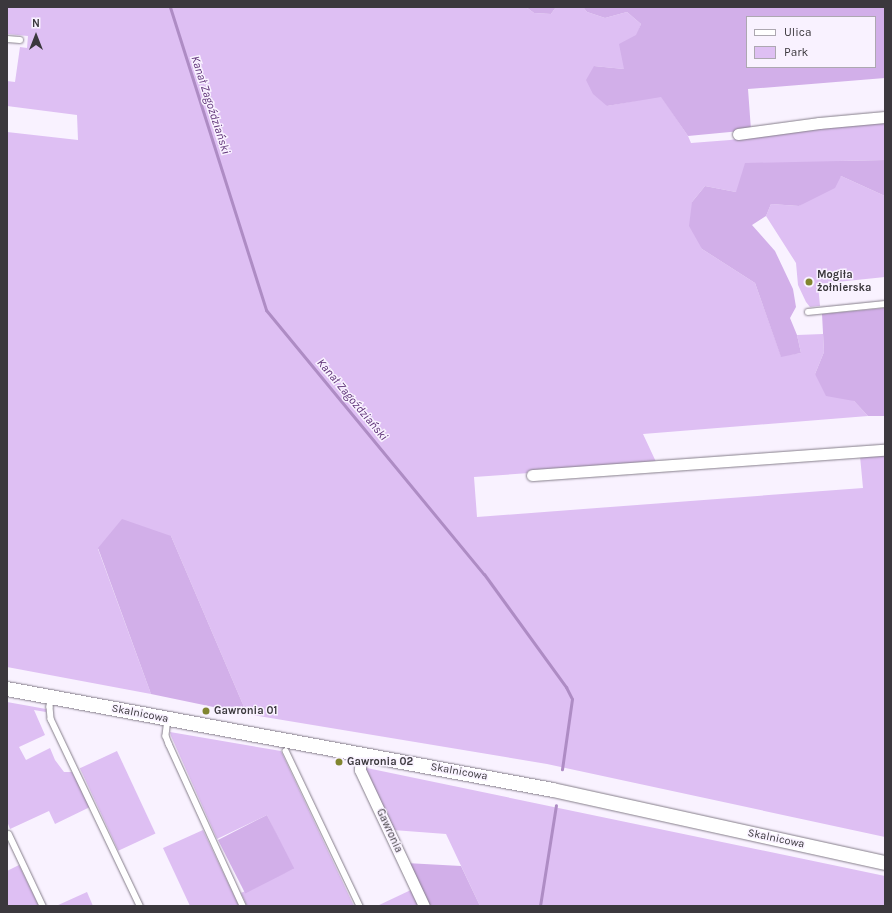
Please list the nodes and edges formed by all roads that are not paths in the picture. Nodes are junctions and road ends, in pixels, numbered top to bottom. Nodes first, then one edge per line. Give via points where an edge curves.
1 (7, 39) edge
2 (20, 40) dead end
3 (885, 117) edge
4 (738, 134) dead end
5 (885, 304) edge
6 (808, 312) dead end
7 (885, 450) edge
8 (532, 475) dead end
9 (7, 689) edge
10 (51, 697) junction
11 (168, 719) junction
12 (286, 750) dead end
13 (361, 754) junction
14 (9, 834) dead end
15 (885, 862) edge
16 (43, 906) edge
17 (140, 906) edge
18 (243, 906) edge
19 (360, 906) edge
20 (424, 906) edge

1 - 2 lane
3 - 4 street
5 - 6 lane
7 - 8 street
9 - 10 street, Skalnicowa
10 - 11 street, Skalnicowa
10 - 17 lane via 51,719
11 - 13 street, Skalnicowa
11 - 18 lane via 166,736 169,744
12 - 19 lane
13 - 15 street, Skalnicowa via 553,790
13 - 20 street, Gawronia via 360,770
14 - 16 lane

